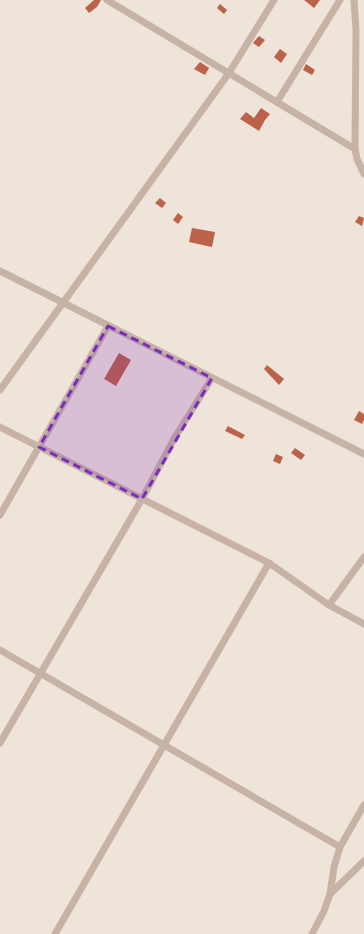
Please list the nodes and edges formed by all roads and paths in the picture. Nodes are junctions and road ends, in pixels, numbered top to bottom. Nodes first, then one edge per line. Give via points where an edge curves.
1 (107, 0) edge
2 (274, 0) edge
3 (340, 0) edge
4 (354, 0) edge
5 (229, 73) junction
6 (277, 102) junction
7 (355, 150) junction
8 (364, 174) edge
9 (0, 271) edge
10 (63, 303) junction
11 (108, 326) junction
12 (212, 378) junction
13 (0, 390) edge
14 (0, 427) edge
15 (40, 447) junction
16 (364, 454) edge
17 (142, 499) junction
18 (0, 514) edge
19 (364, 557) edge
20 (269, 563) junction
21 (329, 605) junction
22 (364, 624) edge
23 (0, 650) edge
24 (40, 673) junction
25 (0, 743) edge
26 (164, 745) junction
27 (364, 805) edge
28 (340, 847) junction
29 (364, 861) edge
30 (330, 894) junction
31 (55, 934) edge
32 (312, 934) edge

1 - 5 street
2 - 5 street
3 - 6 street
4 - 7 street
5 - 6 street
5 - 10 street
6 - 7 street
7 - 8 street
9 - 10 street
10 - 11 street
10 - 13 street
11 - 12 street
11 - 15 street
12 - 16 street
12 - 17 street via 175,437
14 - 15 street
15 - 17 street
15 - 18 street
17 - 20 street
17 - 24 street
19 - 21 street
20 - 21 street
20 - 26 street
21 - 22 street
23 - 24 street
24 - 25 street
24 - 26 street
26 - 28 street
26 - 31 street
27 - 28 street
28 - 30 street
29 - 30 street
30 - 32 street

